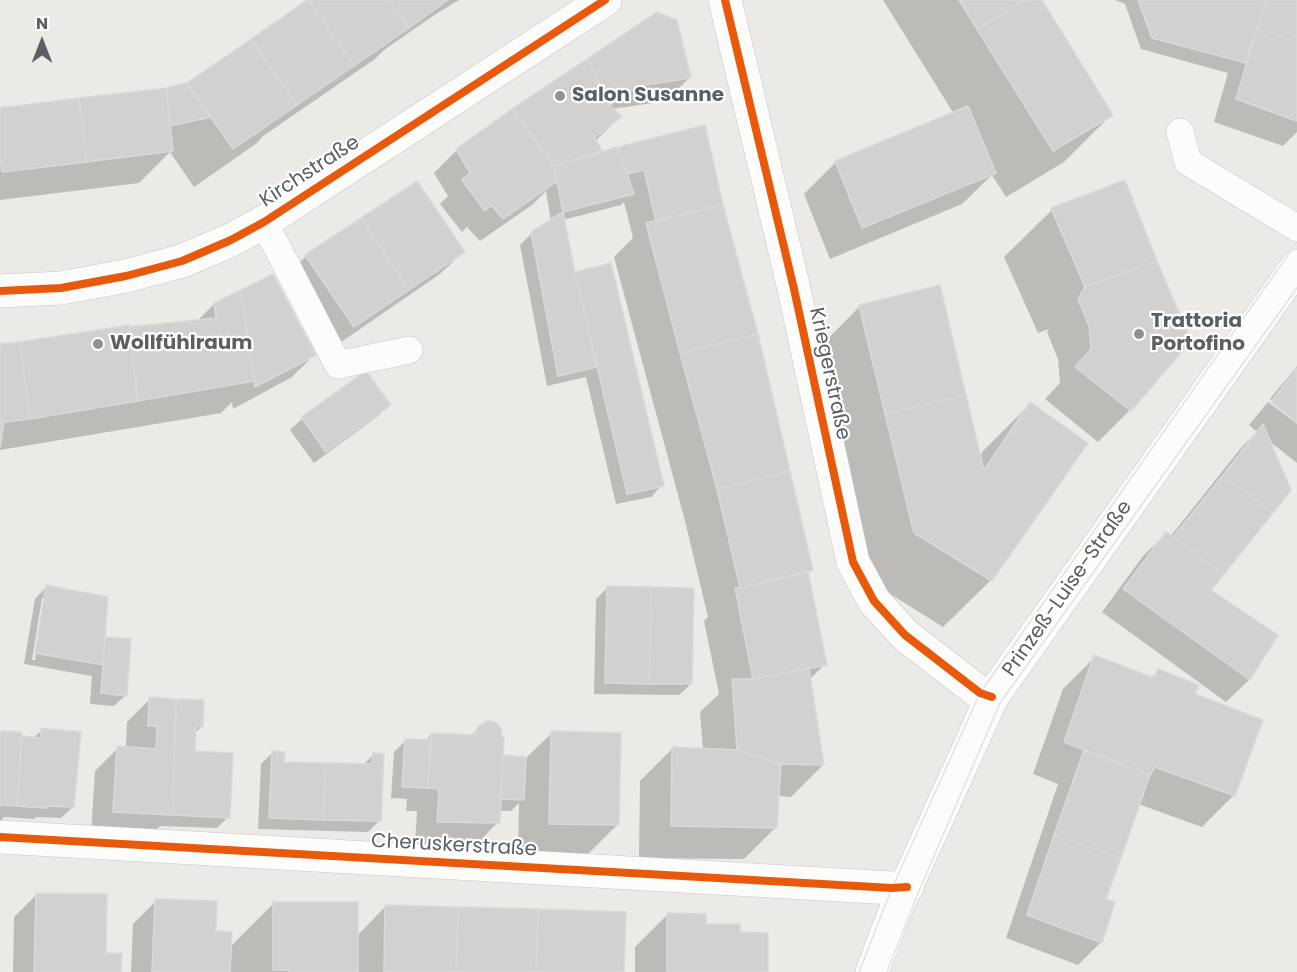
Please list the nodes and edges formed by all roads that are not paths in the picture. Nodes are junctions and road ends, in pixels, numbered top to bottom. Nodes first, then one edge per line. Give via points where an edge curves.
1 (605, 0) edge
2 (725, 0) edge
3 (1180, 132) dead end
4 (264, 222) junction
5 (1297, 228) edge
6 (1297, 266) edge
7 (0, 291) edge
8 (409, 350) dead end
9 (992, 697) junction
10 (0, 837) edge
11 (907, 887) junction
12 (872, 972) edge

1 - 4 street, Kirchstraße
2 - 9 street, Kriegerstraße via 794,289 853,562 874,601 904,635 980,693
3 - 5 lane via 1188,162
4 - 7 street, Kirchstraße via 182,261 126,276 61,288
4 - 8 lane via 338,365
6 - 9 street, Prinzeß-Luise-Straße
9 - 11 street, Prinzeß-Luise-Straße
10 - 11 street, Cheruskerstraße
11 - 12 street, Prinzeß-Luise-Straße

